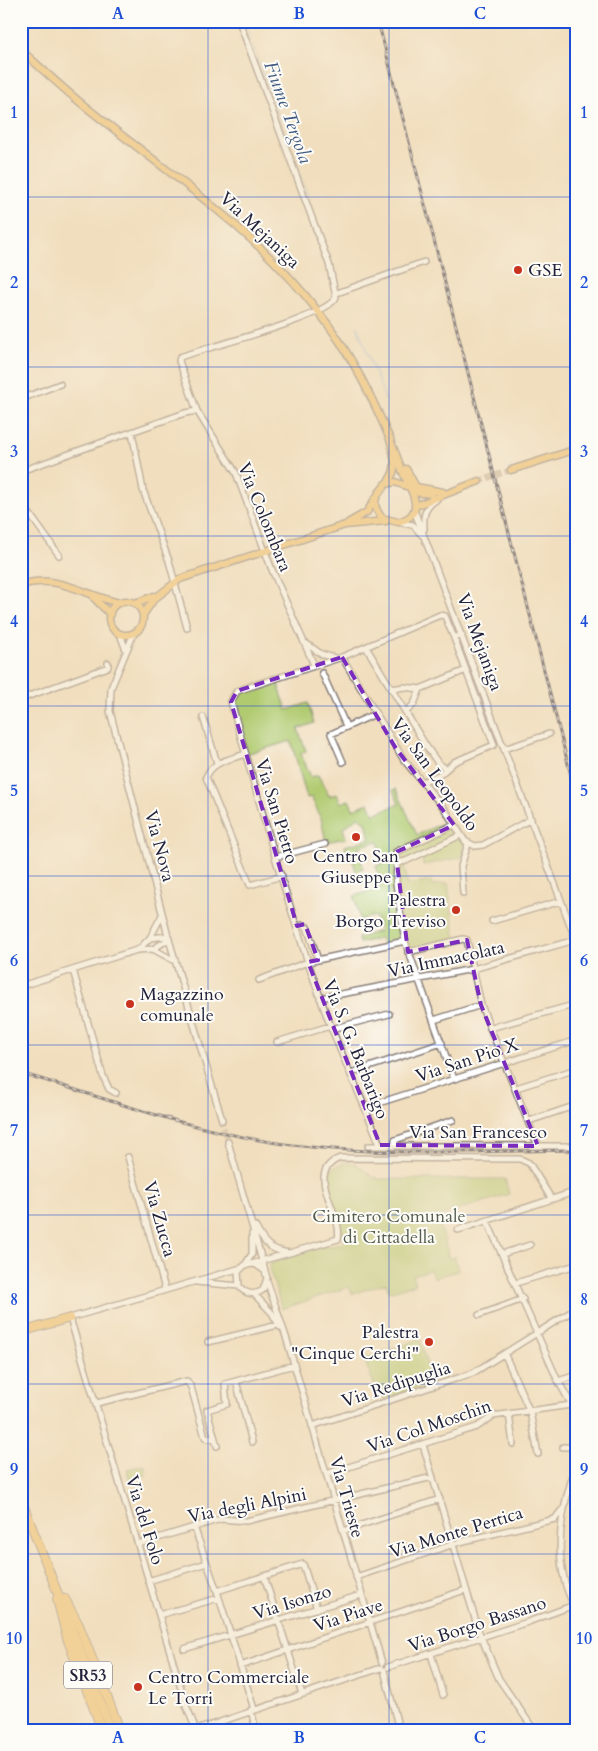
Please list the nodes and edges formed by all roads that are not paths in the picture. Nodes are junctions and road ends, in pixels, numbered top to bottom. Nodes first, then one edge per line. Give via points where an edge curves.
1 (239, 21) edge
2 (21, 50) edge
3 (424, 262) dead end
4 (336, 293) junction
5 (318, 311) junction
6 (60, 384) dead end
7 (21, 398) edge
8 (197, 412) junction
9 (132, 432) junction
10 (390, 438) junction
11 (394, 449) junction
12 (577, 449) edge
13 (511, 470) tunnel mouth
14 (21, 471) edge
15 (479, 481) tunnel mouth
16 (385, 485) junction
17 (411, 490) junction
18 (443, 493) junction
19 (375, 499) junction
20 (21, 502) edge
21 (415, 508) junction
22 (388, 521) junction
23 (398, 522) junction
24 (345, 525) junction
25 (424, 532) junction
26 (430, 546) junction
27 (265, 551) junction
28 (59, 555) dead end
29 (174, 582) junction
30 (21, 585) edge
31 (160, 593) junction
32 (89, 594) junction
33 (120, 602) junction
34 (134, 603) junction
35 (110, 614) junction
36 (143, 615) junction
37 (187, 628) dead end
38 (134, 633) junction
39 (120, 634) junction
40 (462, 635) junction
41 (301, 636) junction
42 (454, 638) junction
43 (366, 646) junction
44 (126, 651) junction
45 (342, 656) junction
46 (335, 658) junction
47 (108, 663) dead end
48 (314, 665) junction
49 (466, 670) junction
50 (322, 673) dead end
51 (391, 689) junction
52 (420, 689) junction
53 (21, 699) edge
54 (406, 712) junction
55 (374, 714) junction
56 (203, 717) dead end
57 (494, 724) junction
58 (346, 726) junction
59 (487, 727) junction
60 (549, 734) dead end
61 (504, 749) junction
62 (246, 754) junction
63 (343, 762) dead end
64 (217, 763) junction
65 (446, 769) junction
66 (422, 782) junction
67 (531, 819) junction
68 (454, 825) junction
69 (461, 835) junction
70 (326, 844) dead end
71 (468, 844) junction
72 (280, 856) dead end
73 (397, 864) junction
74 (282, 876) junction
75 (464, 893) dead end
76 (561, 902) junction
77 (162, 915) junction
78 (492, 921) dead end
79 (297, 926) junction
80 (168, 937) junction
81 (150, 938) junction
82 (405, 941) junction
83 (576, 942) edge
84 (154, 949) junction
85 (137, 950) junction
86 (408, 952) junction
87 (318, 960) junction
88 (176, 961) junction
89 (308, 962) junction
90 (473, 969) junction
91 (73, 970) junction
92 (419, 979) junction
93 (259, 980) dead end
94 (21, 986) edge
95 (320, 998) junction
96 (577, 1004) edge
97 (481, 1006) junction
98 (389, 1014) dead end
99 (434, 1020) junction
100 (331, 1028) junction
101 (490, 1028) junction
102 (577, 1040) edge
103 (277, 1042) dead end
104 (442, 1042) junction
105 (505, 1062) junction
106 (577, 1069) edge
107 (351, 1073) junction
108 (454, 1079) junction
109 (516, 1088) junction
110 (116, 1093) dead end
111 (577, 1105) edge
112 (366, 1107) junction
113 (222, 1120) tunnel mouth
114 (453, 1120) dead end
115 (529, 1120) junction
116 (228, 1142) tunnel mouth
117 (380, 1145) junction
118 (368, 1146) dead end
119 (395, 1146) junction
120 (538, 1146) junction
121 (577, 1146) edge
122 (128, 1157) dead end
123 (577, 1191) edge
124 (551, 1198) junction
125 (249, 1214) junction
126 (488, 1221) junction
127 (458, 1230) dead end
128 (530, 1245) dead end
129 (292, 1253) junction
130 (502, 1254) junction
131 (263, 1261) junction
132 (251, 1264) junction
133 (576, 1265) edge
134 (243, 1267) junction
135 (266, 1273) junction
136 (267, 1281) junction
137 (190, 1282) junction
138 (516, 1283) junction
139 (239, 1286) junction
140 (165, 1289) junction
141 (254, 1294) junction
142 (523, 1299) junction
143 (577, 1308) edge
144 (479, 1314) dead end
145 (70, 1318) junction
146 (278, 1325) junction
147 (21, 1332) edge
148 (538, 1334) junction
149 (286, 1337) junction
150 (208, 1342) dead end
151 (505, 1355) junction
152 (294, 1365) junction
153 (577, 1374) edge
154 (236, 1381) junction
155 (558, 1381) junction
156 (97, 1404) junction
157 (572, 1405) junction
158 (530, 1412) junction
159 (509, 1414) junction
160 (577, 1414) edge
161 (312, 1426) junction
162 (214, 1438) junction
163 (252, 1442) dead end
164 (513, 1444) dead end
165 (424, 1445) junction
166 (217, 1446) dead end
167 (563, 1447) dead end
168 (577, 1447) edge
169 (538, 1454) dead end
170 (577, 1464) edge
171 (326, 1474) junction
172 (433, 1477) junction
173 (21, 1499) edge
174 (440, 1499) junction
175 (334, 1502) junction
176 (561, 1511) junction
177 (194, 1527) junction
178 (343, 1531) junction
179 (138, 1544) junction
180 (452, 1545) junction
181 (207, 1563) junction
182 (48, 1564) junction
183 (264, 1576) junction
184 (356, 1577) junction
185 (148, 1581) junction
186 (466, 1590) junction
187 (217, 1591) junction
188 (361, 1595) junction
189 (219, 1598) junction
190 (576, 1607) edge
191 (317, 1609) junction
192 (159, 1615) junction
193 (278, 1621) junction
194 (369, 1623) junction
195 (231, 1636) junction
196 (481, 1637) junction
197 (184, 1649) dead end
198 (288, 1649) junction
199 (430, 1654) junction
200 (240, 1666) junction
201 (384, 1667) junction
202 (302, 1694) junction
203 (443, 1695) dead end
204 (252, 1710) junction
205 (102, 1730) edge
206 (111, 1730) edge
207 (120, 1730) edge
208 (196, 1730) edge
209 (256, 1730) edge
210 (399, 1730) edge
211 (534, 1730) edge

1 - 4 street via 329,264
2 - 5 main road, Via Mejaniga via 257,244
3 - 4 street
4 - 5 street via 334,302
5 - 8 street, Via Colombara via 180,357 181,371
5 - 10 main road, Via Mejaniga via 357,370
6 - 7 street
8 - 9 street via 185,413
8 - 27 street, Via Colombara via 236,473
9 - 14 street
9 - 29 street via 143,490
10 - 11 main road, Via Mejaniga
10 - 16 main road, Via Mejaniga via 394,467
11 - 17 main road, Via Mejaniga
11 - 18 main road, Via Mejaniga via 416,487
12 - 13 main road
15 - 18 main road
16 - 17 main road via 400,482
16 - 19 main road, Via Mejaniga
17 - 18 main road
17 - 21 main road, Via Mejaniga
18 - 21 main road
18 - 25 street via 425,511
19 - 22 main road via 378,512
19 - 24 main road, Via Nova via 367,512
20 - 28 street
21 - 23 main road via 407,518
21 - 25 street, Via Mejaniga
22 - 23 main road, Via Mejaniga
22 - 24 main road, Via Nova
23 - 26 street, Via Mejaniga via 413,525
24 - 27 main road, Via Nova
25 - 26 street, Via Mejaniga
26 - 40 street, Via Mejaniga
27 - 29 main road, Via Nova
27 - 41 street, Via Colombara
29 - 31 main road, Via Nova
29 - 37 street
30 - 32 main road via 45,581 65,583
31 - 34 main road, Via Nova
31 - 36 main road, Via Nova
32 - 33 main road, Via Nova
32 - 35 main road
33 - 34 main road, Via Nova
33 - 35 main road
34 - 36 main road
35 - 39 main road via 113,628
36 - 38 main road, Via Nova via 142,624
38 - 39 main road
38 - 44 street, Via Nova
39 - 44 street
40 - 42 street
40 - 57 street, Via Mejaniga
41 - 46 street, Via Colombara via 309,647
41 - 48 street, Via Colombara
42 - 43 street via 444,615
42 - 49 street
43 - 45 street
43 - 51 street
44 - 77 street, Via Nova via 111,688 110,711
45 - 46 street
45 - 55 street, Via San Leopoldo
46 - 48 street
47 - 53 street via 108,667
48 - 62 street, Via San Pietro via 233,696
49 - 52 street
49 - 59 street
50 - 58 street
51 - 52 street
51 - 54 street
52 - 54 street via 414,704
54 - 65 street via 438,764
55 - 58 street, Via San Leopoldo
55 - 66 street, Via San Leopoldo
56 - 64 street
57 - 59 street
57 - 61 street, Via Mejaniga
58 - 63 street, Via San Leopoldo via 331,734
59 - 65 street via 494,745 454,762
60 - 61 street
61 - 67 street, Via Mejaniga
62 - 64 street, Via San Pietro
62 - 74 street, Via San Pietro
64 - 74 street, Via San Pietro via 206,777 250,885
65 - 66 street
66 - 68 street, Via San Leopoldo
67 - 71 street, Via San Leopoldo via 483,845
67 - 76 street, Via Mejaniga
68 - 69 street, Via San Leopoldo
68 - 73 street via 396,852
69 - 71 street, Via San Leopoldo
69 - 73 street
70 - 72 street, Via San Pietro
71 - 75 street via 461,866
73 - 82 street via 396,884
74 - 79 street, Via San Pietro
76 - 78 street
76 - 83 street, Via Mejaniga
77 - 80 street, Via Nova
77 - 81 street
79 - 87 street, Via San Pietro via 307,927
79 - 89 street, Via San Pietro
80 - 81 street
80 - 84 street
80 - 88 street, Via Nova
81 - 85 street
82 - 86 street
82 - 87 street
83 - 90 street, Via Immacolata
84 - 85 street
84 - 88 street
85 - 91 street
86 - 90 street via 467,940
86 - 92 street
87 - 89 street
88 - 113 street, Via Nova
89 - 93 street
89 - 95 street, Via S. G. Barbarigo
90 - 92 street, Via Immacolata
90 - 97 street
91 - 94 street
91 - 110 street via 103,1076 109,1089
92 - 95 street, Via Immacolata
92 - 99 street
95 - 100 street, Via S. G. Barbarigo
96 - 101 street
97 - 99 street
97 - 101 street
98 - 100 street
99 - 104 street
100 - 103 street
100 - 107 street, Via S. G. Barbarigo
101 - 105 street
102 - 105 street, Via San Pio X
104 - 107 street
104 - 108 street
105 - 108 street, Via San Pio X
105 - 109 street
106 - 109 street
107 - 112 street, Via S. G. Barbarigo
108 - 112 street, Via San Pio X
109 - 115 street
111 - 115 street
112 - 117 street, Via S. G. Barbarigo
114 - 119 street via 395,1140
115 - 120 street
116 - 125 street
117 - 118 street, Via San Francesco
117 - 119 street, Via San Francesco
119 - 120 street, Via San Francesco
120 - 121 street, Via San Francesco
122 - 140 street, Via Zucca
123 - 124 street
124 - 126 street
124 - 129 street via 528,1163 520,1159 340,1158 324,1169 323,1181 338,1239
125 - 129 street via 270,1248
125 - 131 street
125 - 134 street via 252,1254
126 - 127 street
126 - 130 street
128 - 130 street
129 - 131 street
129 - 135 street via 269,1262
130 - 138 street
131 - 132 street
131 - 135 street
132 - 134 street
132 - 135 street via 259,1265
133 - 138 street
134 - 137 street
134 - 139 street via 237,1277
135 - 136 street
136 - 141 street via 263,1290
136 - 149 street, Via Trieste
137 - 139 street
137 - 140 street
138 - 142 street
139 - 141 street
140 - 145 street
141 - 146 street, Via Trieste via 272,1313
142 - 144 street
142 - 148 street
143 - 148 street, Via Redipuglia
145 - 147 highway
145 - 156 street, Via del Folo
146 - 149 street, Via Trieste
146 - 150 street
148 - 151 street, Via Redipuglia
148 - 155 street
149 - 152 street, Via Trieste
151 - 158 street
151 - 161 street, Via Redipuglia via 473,1374
152 - 154 street
152 - 161 street, Via Trieste
153 - 155 street
154 - 162 street via 224,1385 227,1404 208,1409
154 - 163 street
155 - 157 street
156 - 162 street via 187,1381 205,1437
156 - 179 street, Via del Folo
157 - 158 street, Via Col Moschin
157 - 160 street
158 - 159 street, Via Col Moschin
158 - 169 street
159 - 164 street
159 - 165 street, Via Col Moschin via 493,1416 477,1427
161 - 171 street, Via Trieste
162 - 166 street
165 - 171 street, Via Col Moschin
165 - 172 street
167 - 168 street
170 - 176 street
171 - 175 street, Via Trieste
172 - 174 street
172 - 175 street, Via degli Alpini
173 - 182 highway, SR53
174 - 178 street
174 - 180 street
175 - 177 street, Via degli Alpini via 246,1521 221,1520
175 - 178 street, Via Trieste
176 - 180 street, Via Monte Pertica via 555,1519
176 - 190 street via 560,1548 570,1600
177 - 179 street, Via degli Alpini
177 - 181 street
178 - 184 street, Via Trieste
179 - 185 street, Via del Folo
180 - 184 street, Via Monte Pertica
180 - 186 street
181 - 185 street
181 - 187 street
182 - 205 highway via 66,1638
182 - 206 highway, SR53
182 - 207 highway via 79,1625
183 - 187 street
183 - 191 street via 303,1564
183 - 193 street
184 - 188 street, Via Trieste
185 - 192 street, Via del Folo
186 - 194 street, Via Piave
186 - 196 street
187 - 189 street
188 - 191 street, Via Isonzo
188 - 194 street, Via Trieste
189 - 192 street
189 - 195 street
190 - 196 street, Via Borgo Bassano
191 - 193 street, Via Isonzo
192 - 208 street, Via del Folo
193 - 195 street, Via Isonzo
193 - 198 street
194 - 198 street, Via Piave
194 - 201 street, Via Trieste
195 - 197 street, Via Isonzo
195 - 200 street
196 - 199 street, Via Borgo Bassano
196 - 211 street via 498,1679
198 - 200 street, Via Piave
198 - 202 street
199 - 201 street, Via Borgo Bassano
199 - 203 street
200 - 204 street
201 - 202 street, Via Borgo Bassano
201 - 210 street, Via Trieste
202 - 204 street, Via Borgo Bassano
204 - 208 street, Via Borgo Bassano
204 - 209 street

